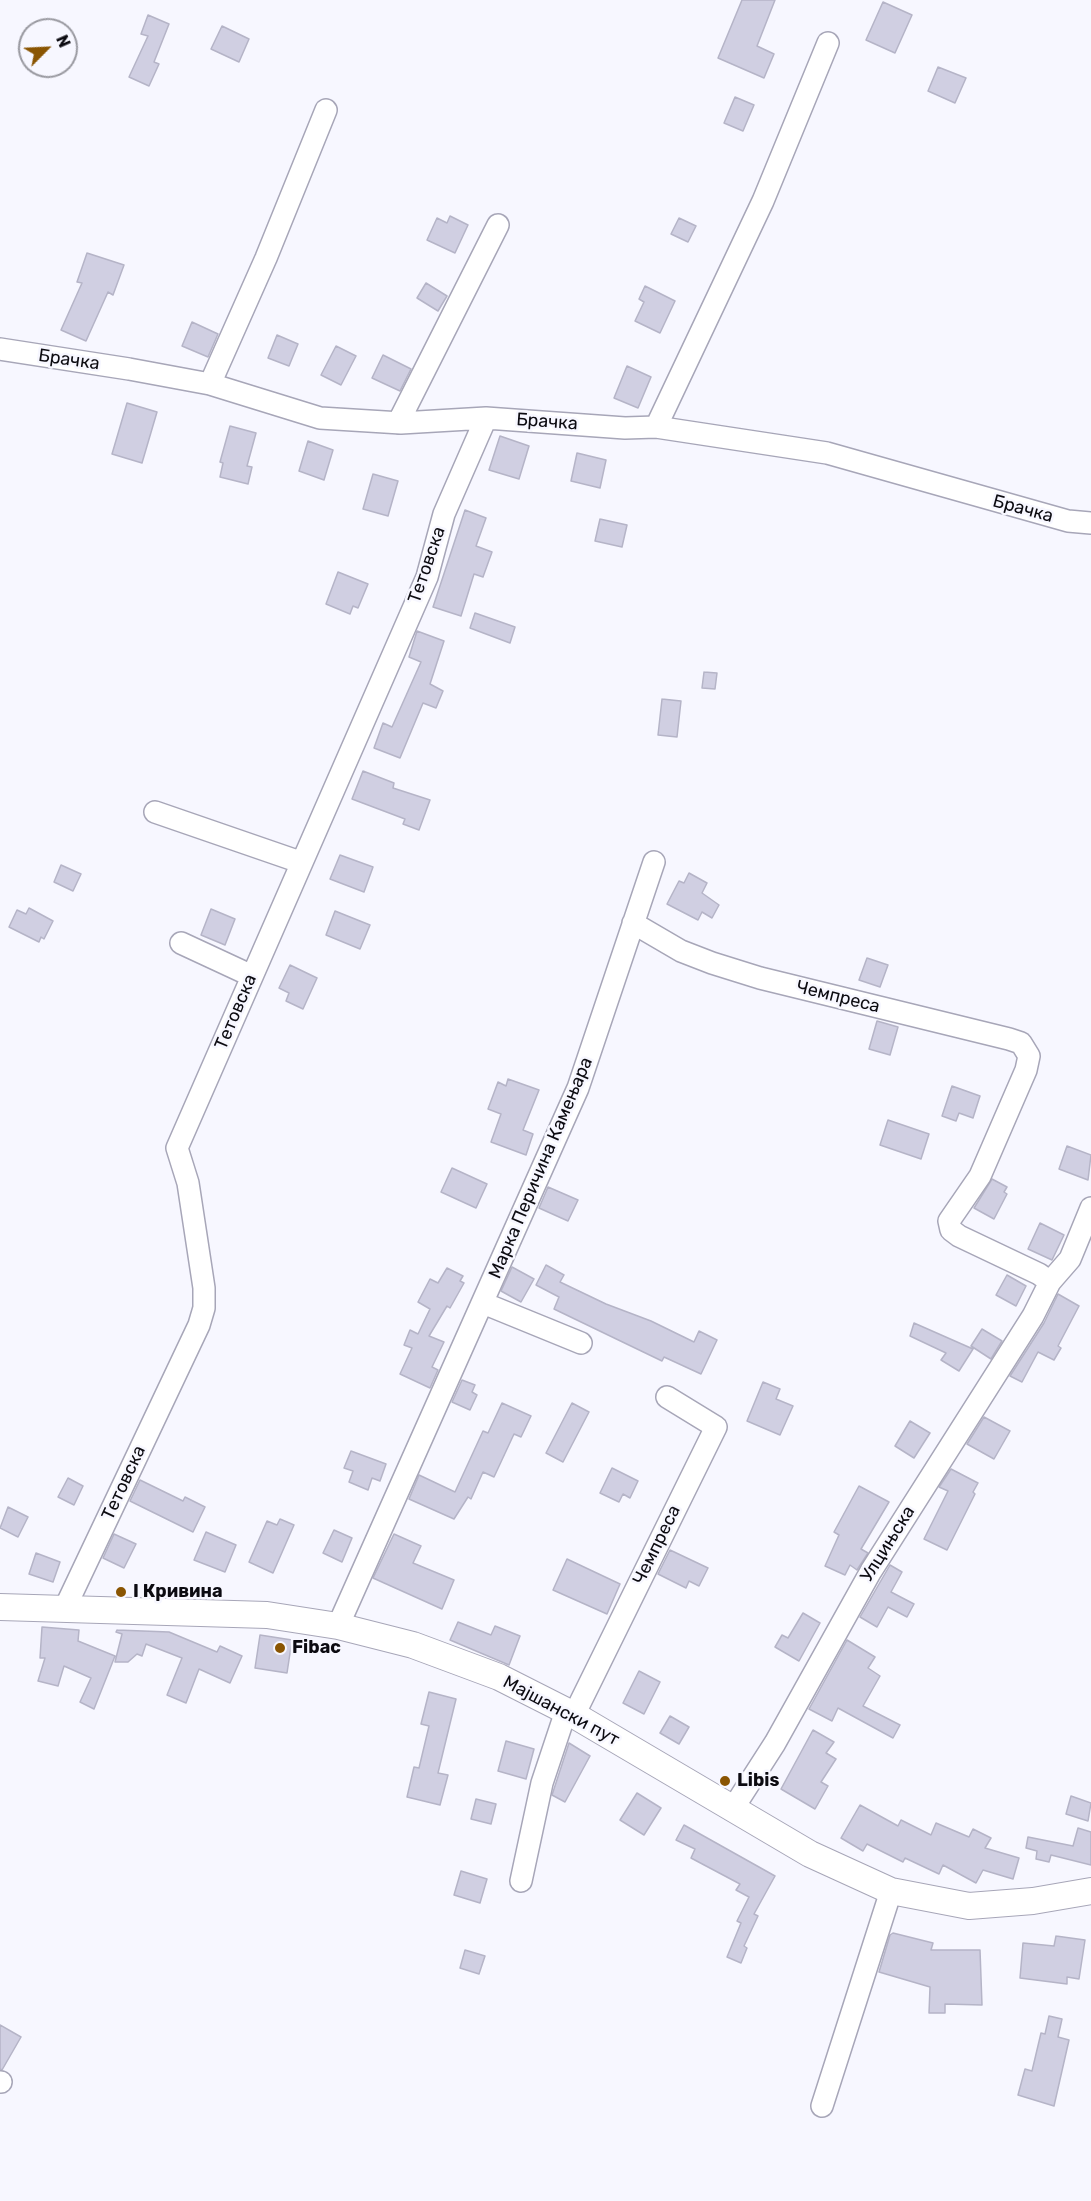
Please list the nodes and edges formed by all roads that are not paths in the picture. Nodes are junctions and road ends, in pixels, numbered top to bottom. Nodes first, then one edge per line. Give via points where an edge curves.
1 (828, 43) dead end
2 (326, 110) dead end
3 (498, 225) dead end
4 (0, 349) edge
5 (210, 384) junction
6 (486, 418) junction
7 (398, 423) junction
8 (656, 428) junction
9 (1091, 523) edge
10 (155, 812) dead end
11 (300, 862) junction
12 (654, 862) dead end
13 (633, 923) junction
14 (181, 943) dead end
15 (252, 976) junction
16 (1091, 1208) edge
17 (1050, 1282) junction
18 (483, 1303) junction
19 (581, 1343) dead end
20 (667, 1397) dead end
21 (0, 1607) edge
22 (63, 1610) junction
23 (338, 1626) junction
24 (570, 1713) junction
25 (732, 1810) junction
26 (521, 1881) dead end
27 (891, 1891) junction
28 (1091, 1891) edge
29 (822, 2106) dead end

1 - 8 street via 763,201
2 - 5 street
3 - 7 street
4 - 5 street, Брачка
5 - 7 street, Брачка via 320,418
6 - 7 street, Брачка
6 - 8 street, Брачка
6 - 11 street, Тетовска via 444,514 427,577
8 - 9 street, Брачка via 827,453 1068,521
10 - 11 street
11 - 15 street, Тетовска
12 - 13 street, Марка Перичина Камењара
13 - 17 street, Чемпреса via 681,951 760,978 1021,1043 1029,1056 1026,1070 980,1176 949,1221 951,1230 959,1236
13 - 18 street, Марка Перичина Камењара via 578,1088
14 - 15 street
15 - 22 street, Тетовска via 177,1148 188,1183 204,1308
16 - 17 street, Улцињска via 1070,1259
17 - 25 street, Улцињска via 1033,1316 871,1571 776,1743
18 - 19 street
18 - 23 street, Марка Перичина Камењара
20 - 24 street, Чемпреса via 716,1427
21 - 22 street, Мајшански пут
22 - 23 street, Мајшански пут via 267,1615
23 - 24 street, Мајшански пут via 421,1648 499,1677
24 - 25 street, Мајшански пут
24 - 26 street via 542,1783
25 - 27 street, Мајшански пут via 810,1854
27 - 28 street, Мајшански пут via 969,1906
27 - 29 street

